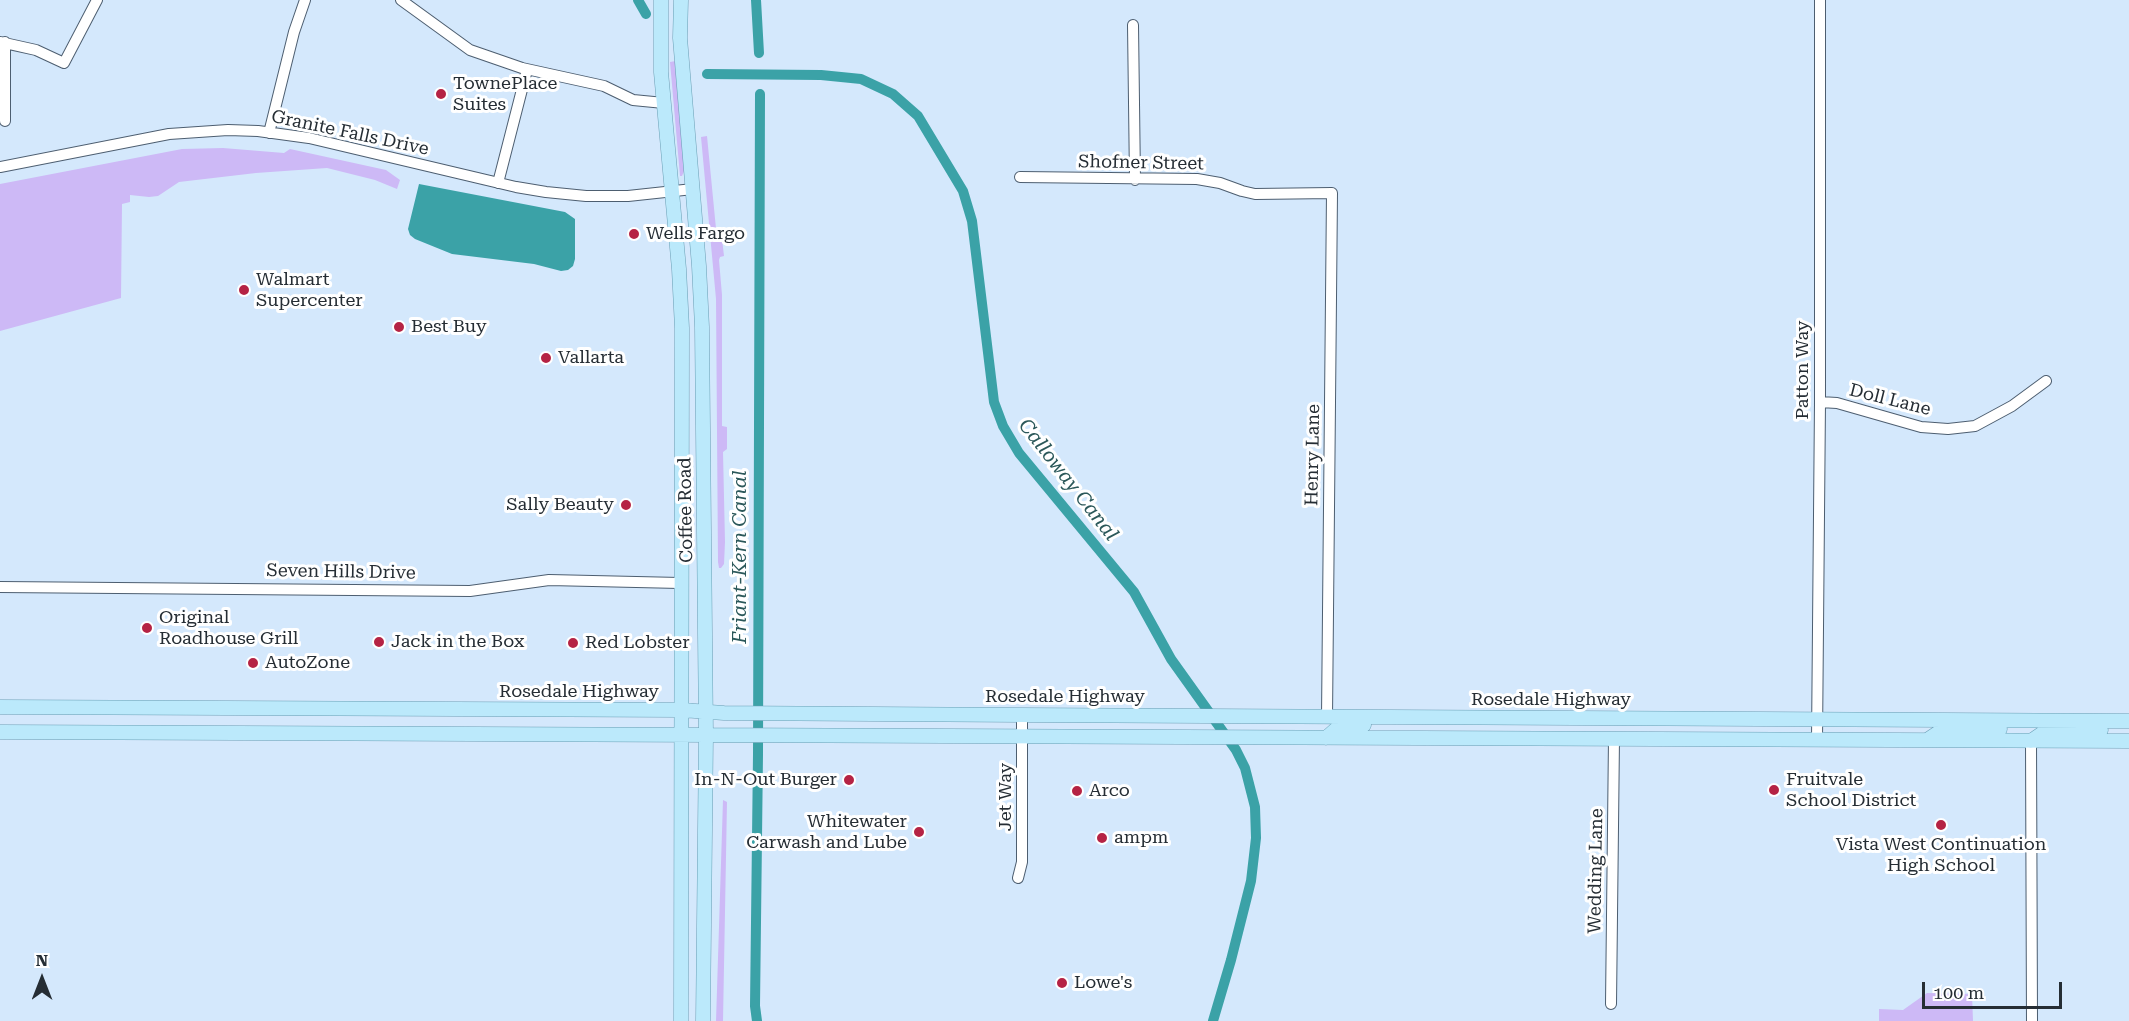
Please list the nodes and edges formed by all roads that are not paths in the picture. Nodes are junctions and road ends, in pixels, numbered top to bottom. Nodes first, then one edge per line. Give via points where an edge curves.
1 (97, 0) edge
2 (305, 0) edge
3 (401, 0) edge
4 (662, 0) edge
5 (681, 0) edge
6 (1820, 0) edge
7 (1133, 25) dead end
8 (3, 42) edge
9 (527, 70) junction
10 (664, 103) junction
11 (5, 121) dead end
12 (269, 133) junction
13 (0, 166) edge
14 (1020, 177) dead end
15 (1135, 180) junction
16 (498, 183) junction
17 (693, 189) junction
18 (671, 191) junction
19 (1332, 193) joint
20 (2046, 381) dead end
21 (1820, 402) junction
22 (680, 583) junction
23 (0, 587) edge
24 (0, 707) edge
25 (681, 710) junction
26 (706, 712) junction
27 (1022, 715) junction
28 (1327, 717) junction
29 (1445, 717) junction
30 (1817, 720) junction
31 (2042, 720) junction
32 (2129, 721) edge
33 (1245, 726) junction
34 (2129, 730) edge
35 (0, 732) edge
36 (681, 735) junction
37 (706, 735) junction
38 (1022, 737) junction
39 (1326, 738) junction
40 (1614, 738) junction
41 (1817, 740) junction
42 (1927, 740) junction
43 (2031, 741) junction
44 (2129, 741) edge
45 (1018, 878) dead end
46 (1611, 1004) dead end
47 (681, 1021) edge
48 (703, 1021) edge
49 (2032, 1021) edge

1 - 8 street via 64,63 36,50
2 - 12 street
3 - 9 street via 470,50
4 - 10 main road, Coffee Road
5 - 17 main road, Coffee Road via 680,38
6 - 21 street, Patton Way
7 - 15 street
8 - 11 street
9 - 10 street via 604,86 633,100
9 - 16 street
10 - 18 main road, Coffee Road
12 - 13 street, Granite Falls Drive via 228,130 169,134
12 - 16 street, Granite Falls Drive via 309,138
14 - 15 street, Shofner Street
15 - 19 street, Shofner Street via 1206,180 1255,194
16 - 18 street, Granite Falls Drive via 575,195 628,196
17 - 18 street, Granite Falls Drive
17 - 26 main road, Coffee Road via 702,327
18 - 22 main road, Coffee Road via 682,328
19 - 28 street, Henry Lane
20 - 21 street, Doll Lane via 1975,426 1948,429 1921,427 1837,403
21 - 30 street, Patton Way
22 - 23 street, Seven Hills Drive via 549,580 470,591
22 - 25 main road, Coffee Road
24 - 25 main road, Rosedale Highway
25 - 26 main road, Rosedale Highway
25 - 36 main road, Coffee Road
26 - 27 main road, Rosedale Highway
26 - 37 main road, Coffee Road
27 - 33 main road, Rosedale Highway via 1198,716
27 - 38 street, Jet Way
28 - 29 main road, Rosedale Highway
28 - 33 main road, Rosedale Highway
29 - 30 main road, Rosedale Highway
29 - 39 main road via 1426,726 1343,727
30 - 31 main road, Rosedale Highway
30 - 41 street, Patton Way
31 - 32 main road, Rosedale Highway
31 - 42 main road via 2015,729 1942,729
33 - 38 main road, Rosedale Highway via 1207,737
33 - 39 main road, Rosedale Highway
34 - 43 main road via 2047,730
35 - 36 main road, Rosedale Highway
36 - 37 main road, Rosedale Highway
36 - 47 main road, Coffee Road
37 - 38 main road, Rosedale Highway
37 - 48 main road, Coffee Road
38 - 45 street, Jet Way via 1022,862
39 - 40 main road, Rosedale Highway
40 - 41 main road, Rosedale Highway
40 - 46 street, Wedding Lane
41 - 42 main road, Rosedale Highway
42 - 43 main road, Rosedale Highway
43 - 44 main road, Rosedale Highway
43 - 49 street

